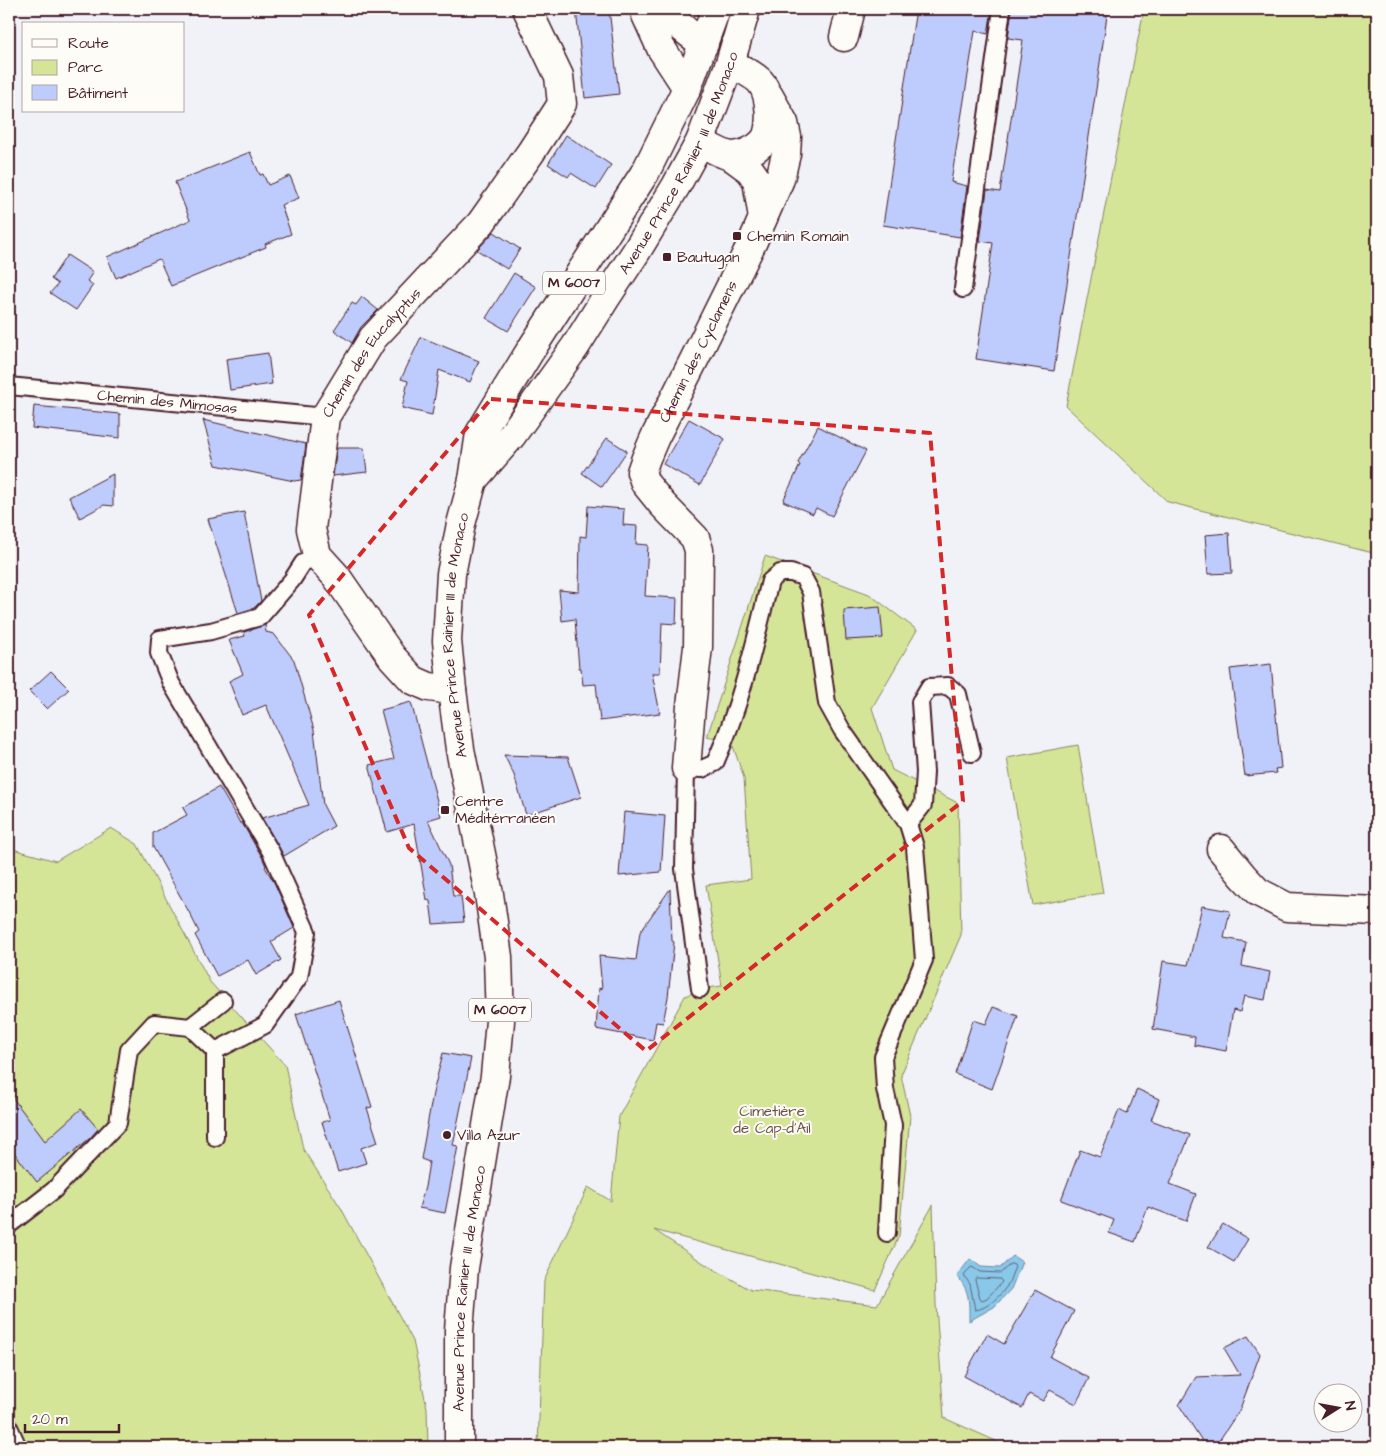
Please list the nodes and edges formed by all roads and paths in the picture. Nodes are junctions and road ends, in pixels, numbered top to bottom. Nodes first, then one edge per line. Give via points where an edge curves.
1 (526, 9) edge
2 (645, 9) edge
3 (668, 9) edge
4 (716, 9) edge
5 (746, 9) edge
6 (851, 9) edge
7 (1002, 9) edge
8 (844, 37) dead end
9 (704, 44) junction
10 (730, 63) junction
11 (687, 88) junction
12 (769, 96) junction
13 (700, 142) junction
14 (730, 156) junction
15 (763, 218) junction
16 (963, 289) dead end
17 (9, 386) edge
18 (325, 417) junction
19 (473, 480) junction
20 (317, 555) junction
21 (452, 690) junction
22 (972, 752) dead end
23 (686, 768) junction
24 (908, 824) junction
25 (1222, 849) dead end
26 (1377, 911) edge
27 (700, 989) dead end
28 (223, 1001) dead end
29 (190, 1027) junction
30 (216, 1051) junction
31 (215, 1137) dead end
32 (9, 1225) edge
33 (887, 1233) dead end
34 (9, 1427) edge
35 (18, 1447) edge
36 (459, 1447) edge

1 - 18 main road, Chemin des Eucalyptus via 559,76 562,104 481,223 373,338
2 - 11 main road via 661,48
3 - 9 main road, Chemin des Cyclamens via 683,29
4 - 9 main road, Avenue Prince Rainier III de Monaco / M 6007
5 - 10 main road, Avenue Prince Rainier III de Monaco / M 6007
6 - 8 main road
7 - 16 lane
9 - 10 main road, Chemin des Cyclamens
9 - 11 main road, Avenue Prince Rainier III de Monaco / M 6007
10 - 11 main road
10 - 12 main road, Chemin des Cyclamens via 761,82
10 - 13 main road, Avenue Prince Rainier III de Monaco / M 6007
11 - 13 main road
11 - 19 main road, Avenue Prince Rainier III de Monaco / M 6007 via 646,171 480,433
12 - 14 main road via 766,136 750,151
12 - 15 main road, Chemin des Cyclamens via 787,137 780,180
13 - 14 main road
13 - 19 main road, Avenue Prince Rainier III de Monaco / M 6007 via 672,193 575,347 512,435
14 - 15 main road via 750,170 757,180
15 - 23 main road, Chemin des Cyclamens via 655,437 641,472 645,483 694,538 699,550 698,647
17 - 18 lane, Chemin des Mimosas
18 - 20 main road, Chemin des Eucalyptus via 311,529
19 - 21 main road, Avenue Prince Rainier III de Monaco / M 6007 via 451,574 448,641
20 - 21 main road, Chemin des Eucalyptus via 336,576 392,657 413,680 429,688
20 - 30 lane via 304,563 260,617 211,631 160,639 159,653 170,683 271,852 307,932 299,977 265,1024
21 - 36 main road, Avenue Prince Rainier III de Monaco / M 6007 via 498,957 500,1021 495,1076 464,1268 459,1330
22 - 24 lane via 958,694 948,686 929,687 920,702 925,772 923,805
23 - 24 lane via 702,769 715,763 747,672 770,581 780,573 791,573 803,577 810,592 828,703 842,730
23 - 27 lane via 684,869
24 - 33 lane via 915,847 924,960 883,1057 885,1089 893,1125
25 - 26 main road via 1258,892 1287,907
28 - 29 lane
29 - 30 lane
29 - 32 lane via 154,1024 129,1050 118,1123 54,1190
30 - 31 lane
34 - 35 lane

